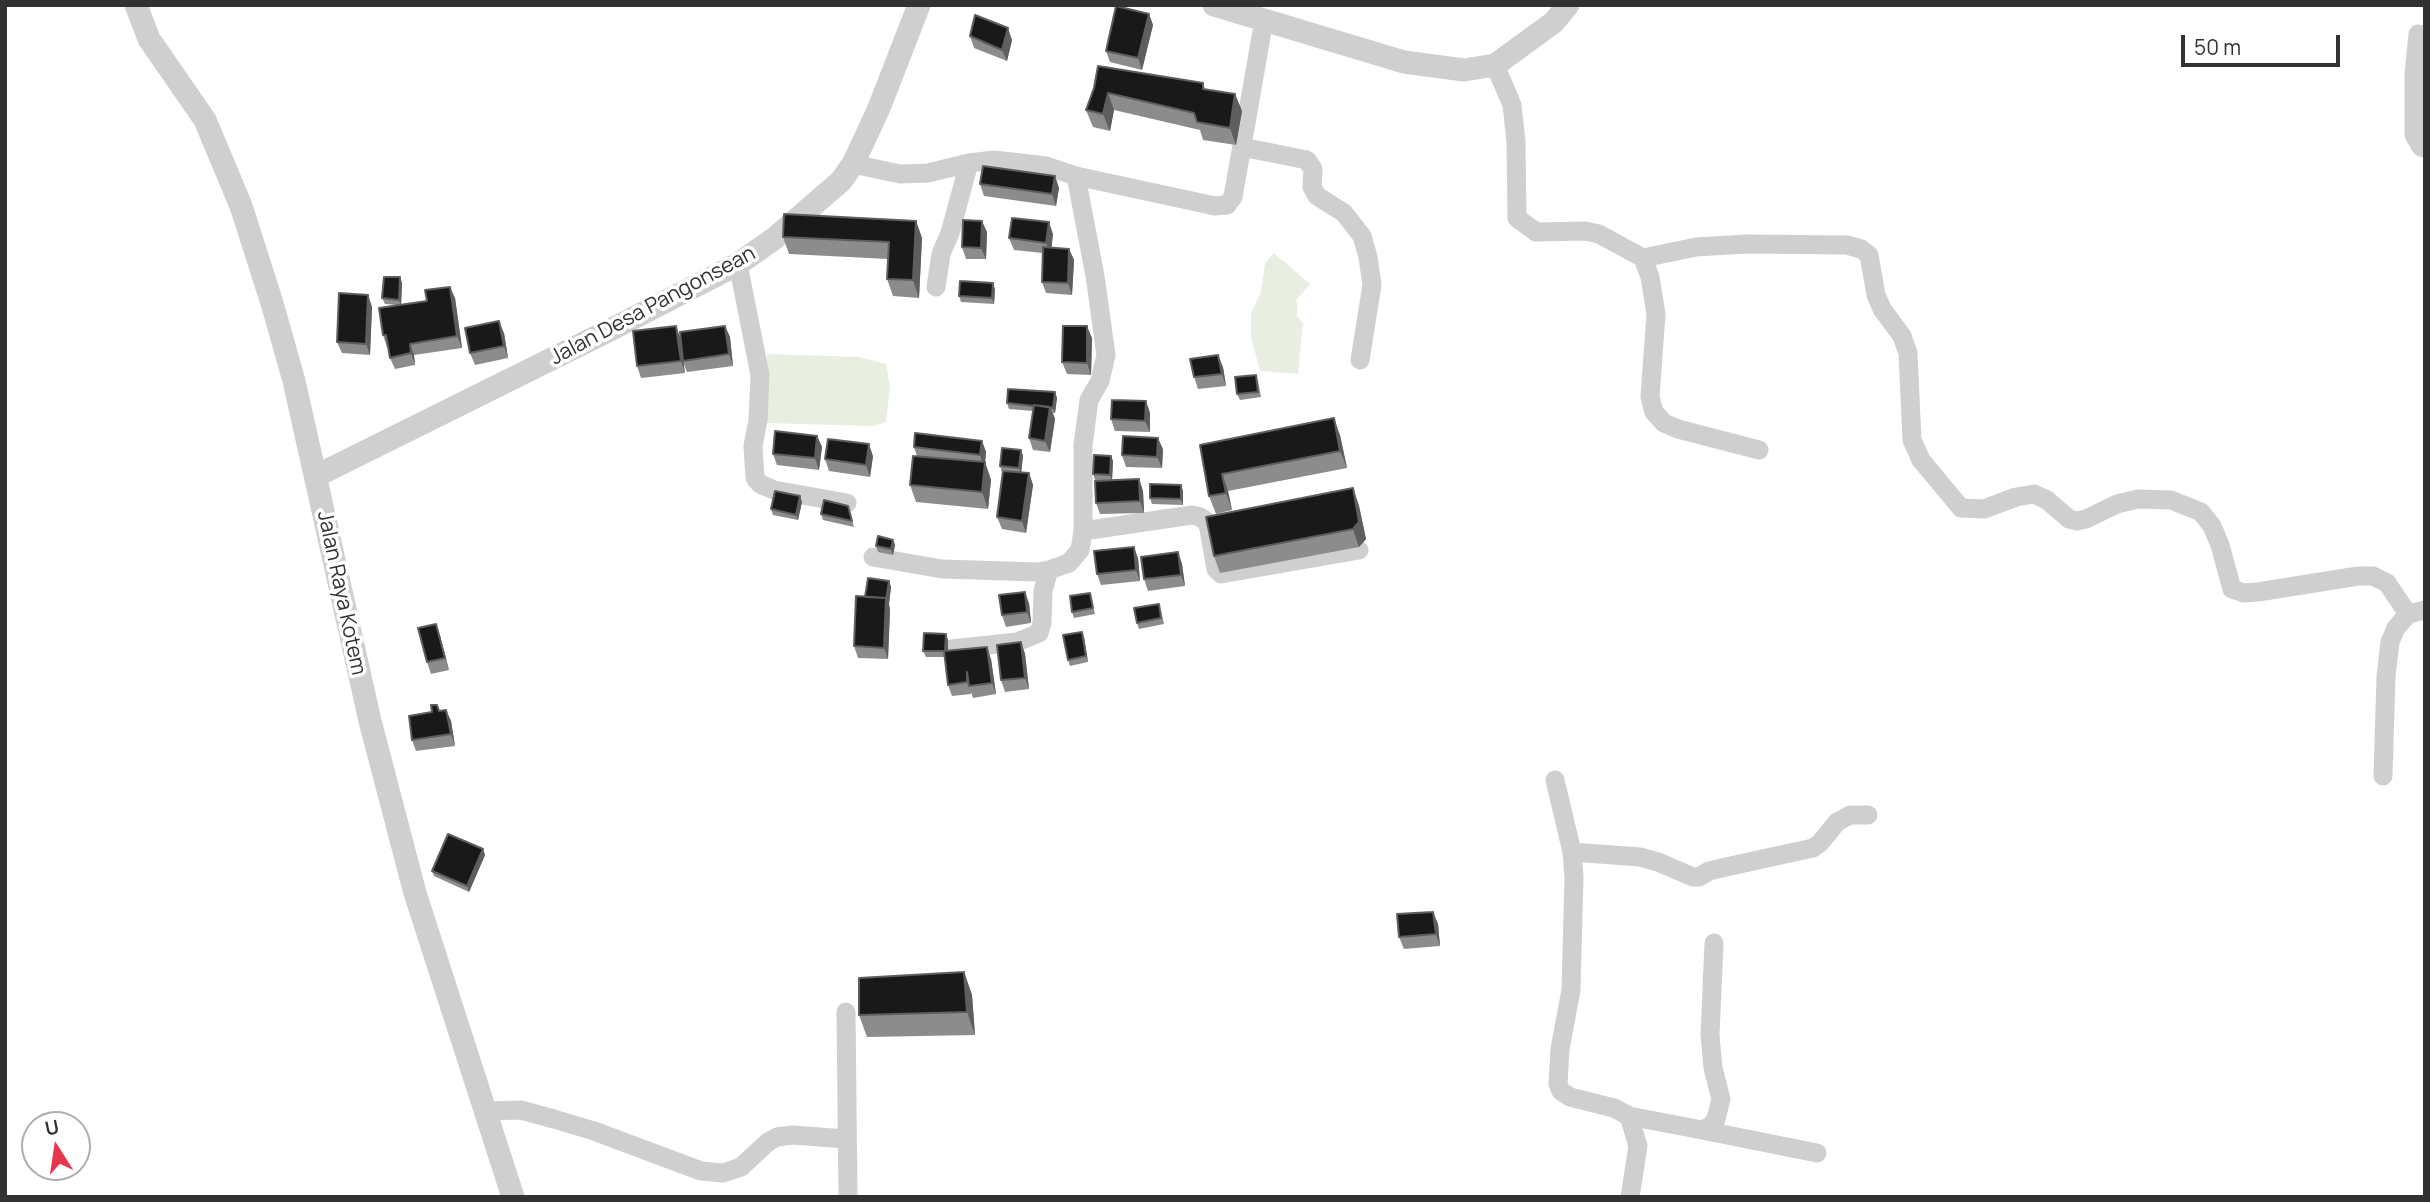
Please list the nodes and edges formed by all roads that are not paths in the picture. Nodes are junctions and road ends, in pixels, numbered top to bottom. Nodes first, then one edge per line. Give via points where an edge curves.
1 (136, 5) edge
2 (919, 5) edge
3 (1214, 5) edge
4 (1568, 5) edge
5 (1264, 20) junction
6 (2418, 34) dead end
7 (1495, 65) junction
8 (1242, 147) junction
9 (2425, 148) edge
10 (969, 163) junction
11 (853, 164) junction
12 (1076, 176) junction
13 (1643, 258) junction
14 (738, 264) junction
15 (936, 287) dead end
16 (1360, 360) dead end
17 (1759, 450) dead end
18 (316, 476) junction
19 (847, 503) edge
20 (1083, 531) junction
21 (1359, 550) dead end
22 (873, 557) dead end
23 (1049, 570) junction
24 (2416, 612) edge
25 (951, 649) edge
26 (2383, 776) dead end
27 (1555, 780) dead end
28 (1868, 815) dead end
29 (1572, 852) junction
30 (1714, 943) dead end
31 (846, 1012) dead end
32 (485, 1111) junction
33 (1629, 1116) junction
34 (1702, 1130) junction
35 (846, 1139) junction
36 (1817, 1153) dead end
37 (513, 1197) edge
38 (848, 1197) edge
39 (1630, 1197) edge

1 - 18 street, Jalan Raya Kotem via 149,39 205,120 241,206 294,381
2 - 11 street, Jalan Desa Pangonsean
3 - 5 street
4 - 7 street via 1554,22
5 - 7 street via 1404,62 1464,70
5 - 8 street
6 - 9 street via 2414,135
7 - 13 street via 1512,105 1517,218 1536,232 1599,234
8 - 12 street via 1233,197 1227,205
8 - 16 street via 1307,160 1317,196 1344,213 1362,236 1372,285
10 - 11 street via 900,174
10 - 12 street via 1020,161
10 - 15 street
11 - 14 street, Jalan Desa Pangonsean via 807,214
12 - 20 street via 1106,355 1100,381 1089,400 1083,445
13 - 17 street via 1657,314 1650,388 1654,412 1678,429
13 - 24 street via 1696,247 1747,244 1861,249 1869,255 1882,309 1908,353 1912,440 1921,460 1961,508 1984,509 2034,494 2077,521 2138,499 2171,500 2201,512 2212,526 2232,589 2258,592 2373,576 2387,583
14 - 18 street, Jalan Desa Pangonsean
14 - 19 street via 760,375 753,446 755,478 774,490
18 - 32 street, Jalan Raya Kotem via 369,721 415,893
20 - 21 street via 1200,517 1209,529 1216,569 1222,574
20 - 23 street via 1080,550 1069,563
22 - 23 street via 942,569
23 - 25 street via 1038,633 1017,642
24 - 26 street via 2396,628 2390,642
27 - 29 street
28 - 29 street via 1850,815 1837,822 1813,848 1699,877 1640,857
29 - 33 street via 1571,990 1558,1084 1570,1097
30 - 34 street via 1710,1035 1721,1099 1716,1119
31 - 35 street
32 - 35 street via 522,1110 712,1172 741,1167 777,1137
32 - 37 street, Jalan Raya Kotem
33 - 34 street
33 - 39 street via 1639,1146
34 - 36 street
35 - 38 street

